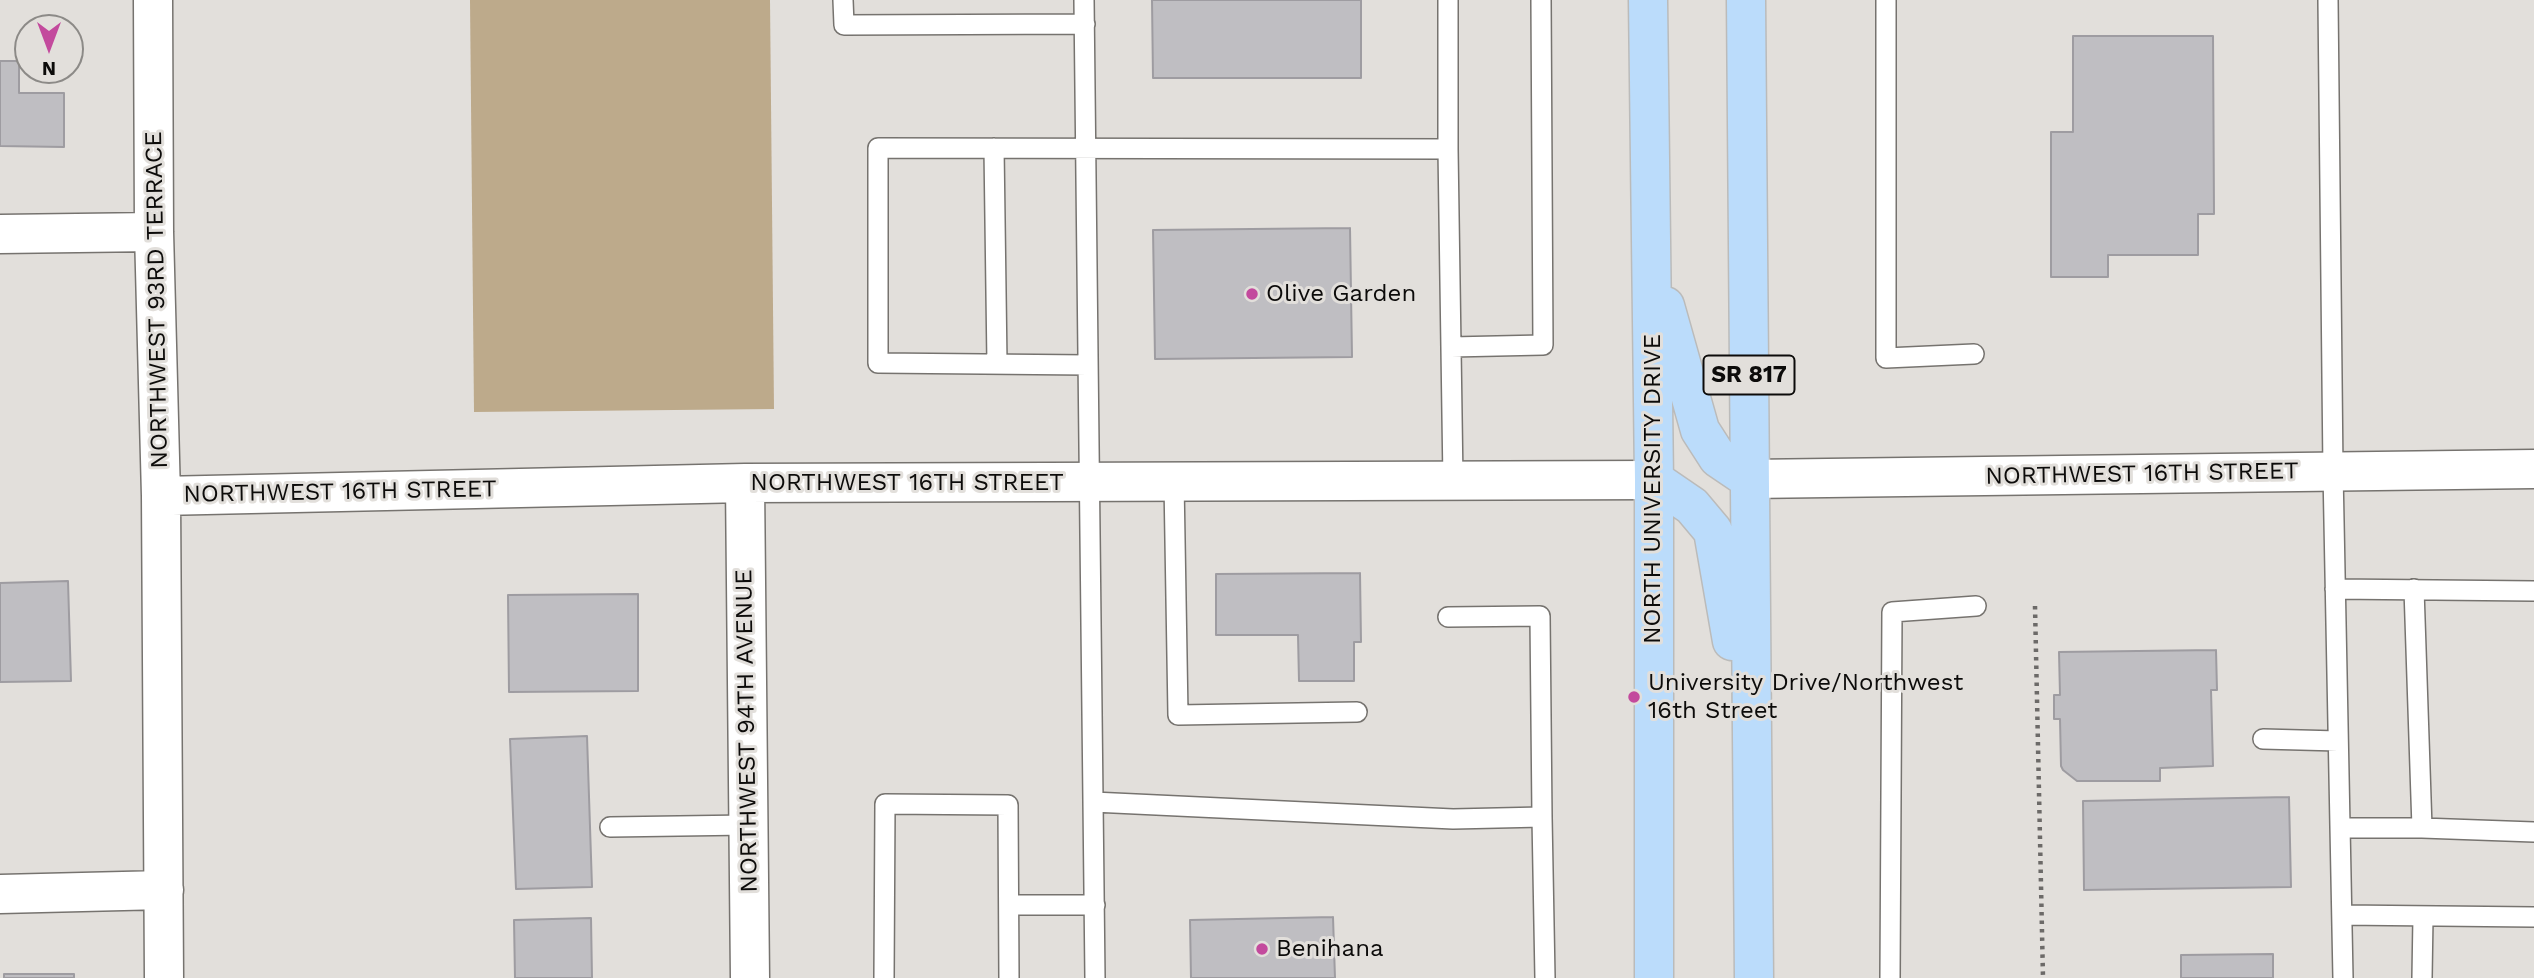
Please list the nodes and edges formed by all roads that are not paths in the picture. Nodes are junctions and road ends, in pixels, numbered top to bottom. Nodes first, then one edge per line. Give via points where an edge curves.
1 (153, 0) edge
2 (843, 0) edge
3 (1084, 0) edge
4 (1448, 0) edge
5 (1541, 0) edge
6 (1648, 0) edge
7 (1746, 0) edge
8 (1886, 0) edge
9 (2328, 0) edge
10 (1085, 24) junction
11 (994, 148) junction
12 (1086, 148) junction
13 (1448, 149) junction
14 (154, 232) junction
15 (0, 233) edge
16 (1651, 257) junction
17 (1451, 346) junction
18 (1974, 354) dead end
19 (997, 364) junction
20 (1088, 365) junction
21 (2534, 469) edge
22 (2333, 471) junction
23 (1749, 479) junction
24 (1654, 480) junction
25 (1454, 481) junction
26 (1090, 482) junction
27 (1174, 482) junction
28 (745, 484) junction
29 (161, 496) junction
30 (2336, 589) junction
31 (2414, 589) junction
32 (2534, 591) edge
33 (1976, 606) dead end
34 (1448, 617) dead end
35 (1357, 712) dead end
36 (2263, 739) dead end
37 (2338, 741) junction
38 (1752, 750) junction
39 (1093, 802) junction
40 (1542, 817) junction
41 (748, 825) junction
42 (610, 827) dead end
43 (2340, 828) junction
44 (2422, 828) junction
45 (2534, 832) edge
46 (164, 891) junction
47 (0, 894) edge
48 (1010, 905) junction
49 (1095, 905) junction
50 (2342, 915) junction
51 (2423, 917) junction
52 (2534, 917) edge
53 (164, 978) edge
54 (750, 978) edge
55 (884, 978) edge
56 (1009, 978) edge
57 (1095, 978) edge
58 (1545, 978) edge
59 (1654, 978) edge
60 (1754, 978) edge
61 (1890, 978) edge
62 (2343, 978) edge
63 (2422, 978) edge

1 - 14 street, NORTHWEST 93RD TERRACE
2 - 10 lane via 844,25
3 - 10 lane
4 - 13 lane
5 - 17 lane via 1543,345
6 - 16 main road, NORTH UNIVERSITY DRIVE
7 - 23 main road, SR 817
8 - 18 lane via 1886,358
9 - 22 lane
10 - 12 lane
11 - 12 lane
11 - 19 lane
11 - 19 lane via 878,148 878,363
12 - 13 lane
12 - 20 lane
13 - 17 lane
14 - 15 street
14 - 29 street, NORTHWEST 93RD TERRACE
16 - 23 main road via 1700,430 1718,458
16 - 24 main road, NORTH UNIVERSITY DRIVE
17 - 25 lane
19 - 20 lane
20 - 26 lane
21 - 22 street, NORTHWEST 16TH STREET
22 - 23 street, NORTHWEST 16TH STREET
22 - 30 lane
23 - 38 main road, SR 817
24 - 25 street, NORTHWEST 16TH STREET
24 - 38 main road via 1692,506 1713,531
24 - 59 main road, NORTH UNIVERSITY DRIVE
25 - 27 street, NORTHWEST 16TH STREET
26 - 27 street, NORTHWEST 16TH STREET
26 - 28 street, NORTHWEST 16TH STREET
26 - 39 lane
27 - 35 lane via 1178,715
28 - 29 street, NORTHWEST 16TH STREET
28 - 41 street, NORTHWEST 94TH AVENUE
29 - 46 street, NORTHWEST 93RD TERRACE
30 - 31 lane
30 - 37 lane
31 - 32 lane
31 - 44 lane
33 - 61 lane via 1892,612
34 - 40 lane via 1540,616
36 - 37 lane
37 - 43 lane
38 - 60 main road, SR 817
39 - 40 lane via 1453,819
39 - 49 lane
40 - 58 lane
41 - 42 lane
41 - 54 street, NORTHWEST 94TH AVENUE
43 - 44 lane
43 - 50 lane
44 - 45 lane
46 - 47 street
46 - 53 street, NORTHWEST 93RD TERRACE
48 - 49 lane
48 - 55 lane via 1008,805 885,804
48 - 56 lane
49 - 57 lane
50 - 51 lane
50 - 62 lane
51 - 52 lane
51 - 63 lane

